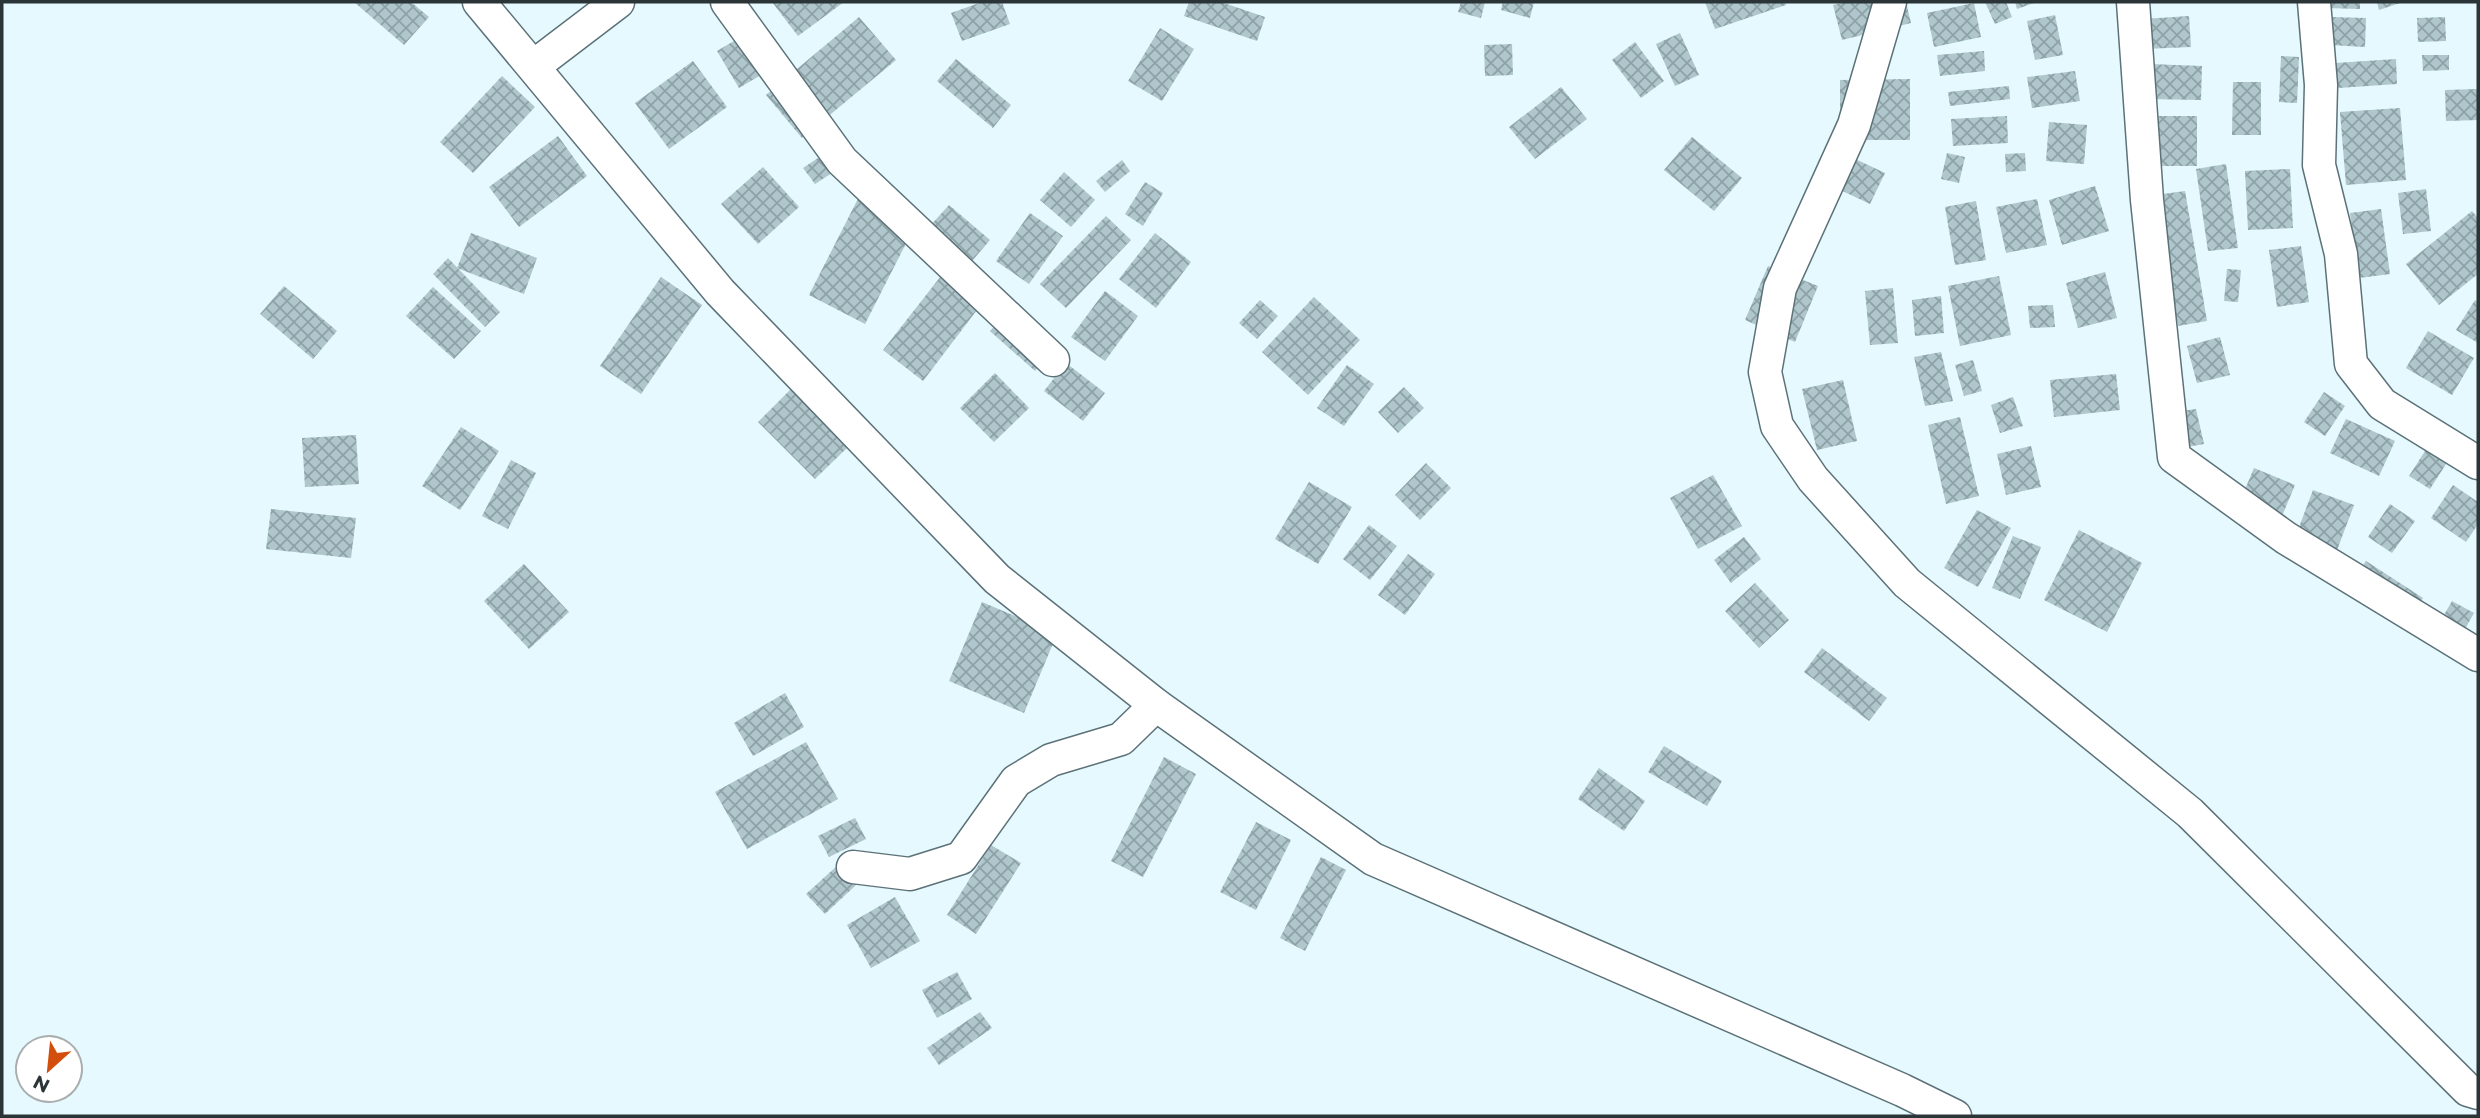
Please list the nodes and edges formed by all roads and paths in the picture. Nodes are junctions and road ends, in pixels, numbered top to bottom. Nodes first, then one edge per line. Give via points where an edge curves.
1 (479, 2) edge
2 (618, 2) edge
3 (727, 2) edge
4 (1890, 2) edge
5 (2133, 2) edge
6 (2314, 2) edge
7 (534, 66) junction
8 (1053, 360) dead end
9 (2478, 463) edge
10 (2478, 655) edge
11 (1156, 705) junction
12 (853, 867) dead end
13 (2478, 1093) edge
14 (1955, 1116) edge

1 - 7 street
2 - 7 street
3 - 8 street via 842,161
4 - 13 street via 1854,125 1780,288 1765,372 1777,426 1813,479 1908,583 2190,813 2469,1090
5 - 10 street via 2147,200 2174,457 2286,538
6 - 9 street via 2321,85 2319,165 2341,254 2351,364 2382,404
7 - 11 street via 720,292 997,579
11 - 12 street via 1121,739 1051,760 1016,781 961,858 910,874
11 - 14 street via 1373,859

